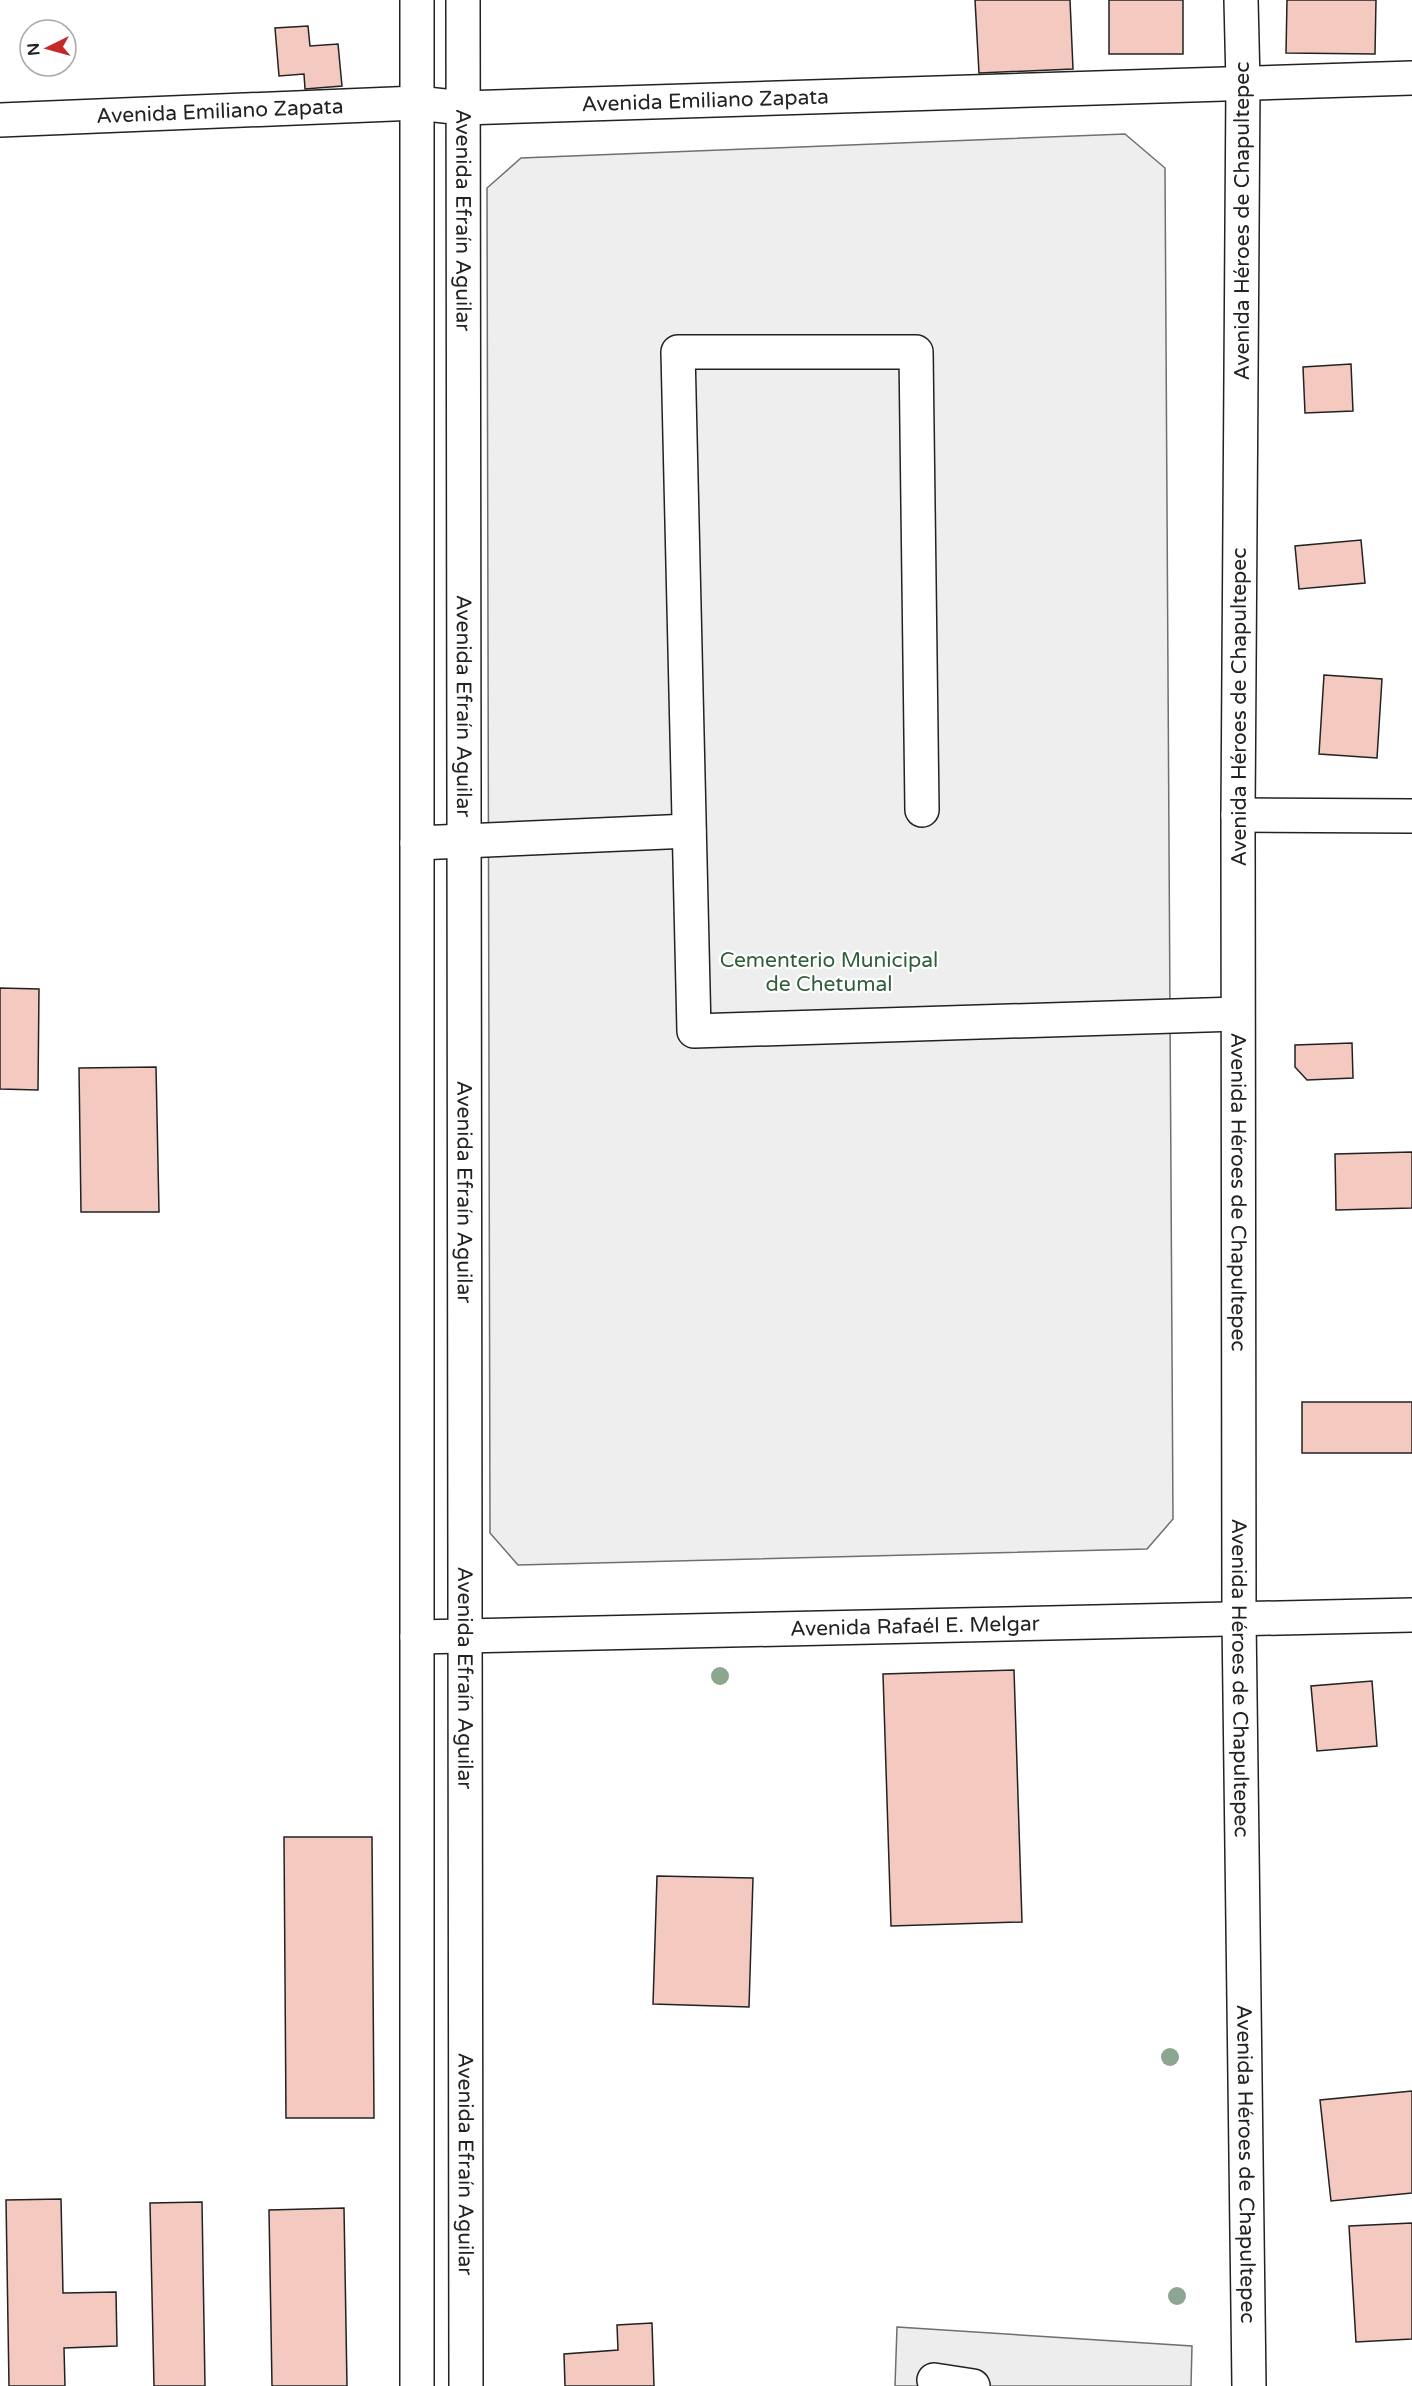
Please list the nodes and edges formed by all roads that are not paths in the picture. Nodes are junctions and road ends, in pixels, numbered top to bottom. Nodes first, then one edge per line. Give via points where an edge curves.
1 (417, 0) edge
2 (463, 0) edge
3 (1241, 0) edge
4 (1412, 78) edge
5 (1243, 82) junction
6 (417, 103) junction
7 (464, 108) junction
8 (0, 120) edge
9 (922, 810) dead end
10 (1238, 815) junction
11 (1412, 816) edge
12 (689, 831) junction
13 (417, 843) junction
14 (465, 843) junction
15 (1238, 1014) junction
16 (1412, 1615) edge
17 (1239, 1619) junction
18 (466, 1636) junction
19 (417, 1637) junction
20 (934, 2380) dead end
21 (417, 2386) edge
22 (466, 2386) edge
23 (973, 2386) edge
24 (1249, 2386) edge

1 - 6 street
2 - 7 street, Avenida Efraín Aguilar
3 - 5 street, Avenida Héroes de Chapultepec
4 - 5 street, Avenida Emiliano Zapata
5 - 7 street, Avenida Emiliano Zapata
5 - 10 street, Avenida Héroes de Chapultepec
6 - 7 street, Avenida Emiliano Zapata
6 - 8 street, Avenida Emiliano Zapata
6 - 13 street
7 - 14 street, Avenida Efraín Aguilar
9 - 12 street via 916,352 678,352
10 - 11 street
10 - 15 street, Avenida Héroes de Chapultepec
12 - 14 street
12 - 15 street via 694,1031
13 - 14 street
13 - 19 street
14 - 18 street, Avenida Efraín Aguilar
15 - 17 street, Avenida Héroes de Chapultepec
16 - 17 street, Avenida Rafaél E. Melgar
17 - 18 street, Avenida Rafaél E. Melgar
17 - 24 street, Avenida Héroes de Chapultepec
18 - 19 street, Avenida Rafaél E. Melgar
18 - 22 street, Avenida Efraín Aguilar
19 - 21 street
20 - 23 street

